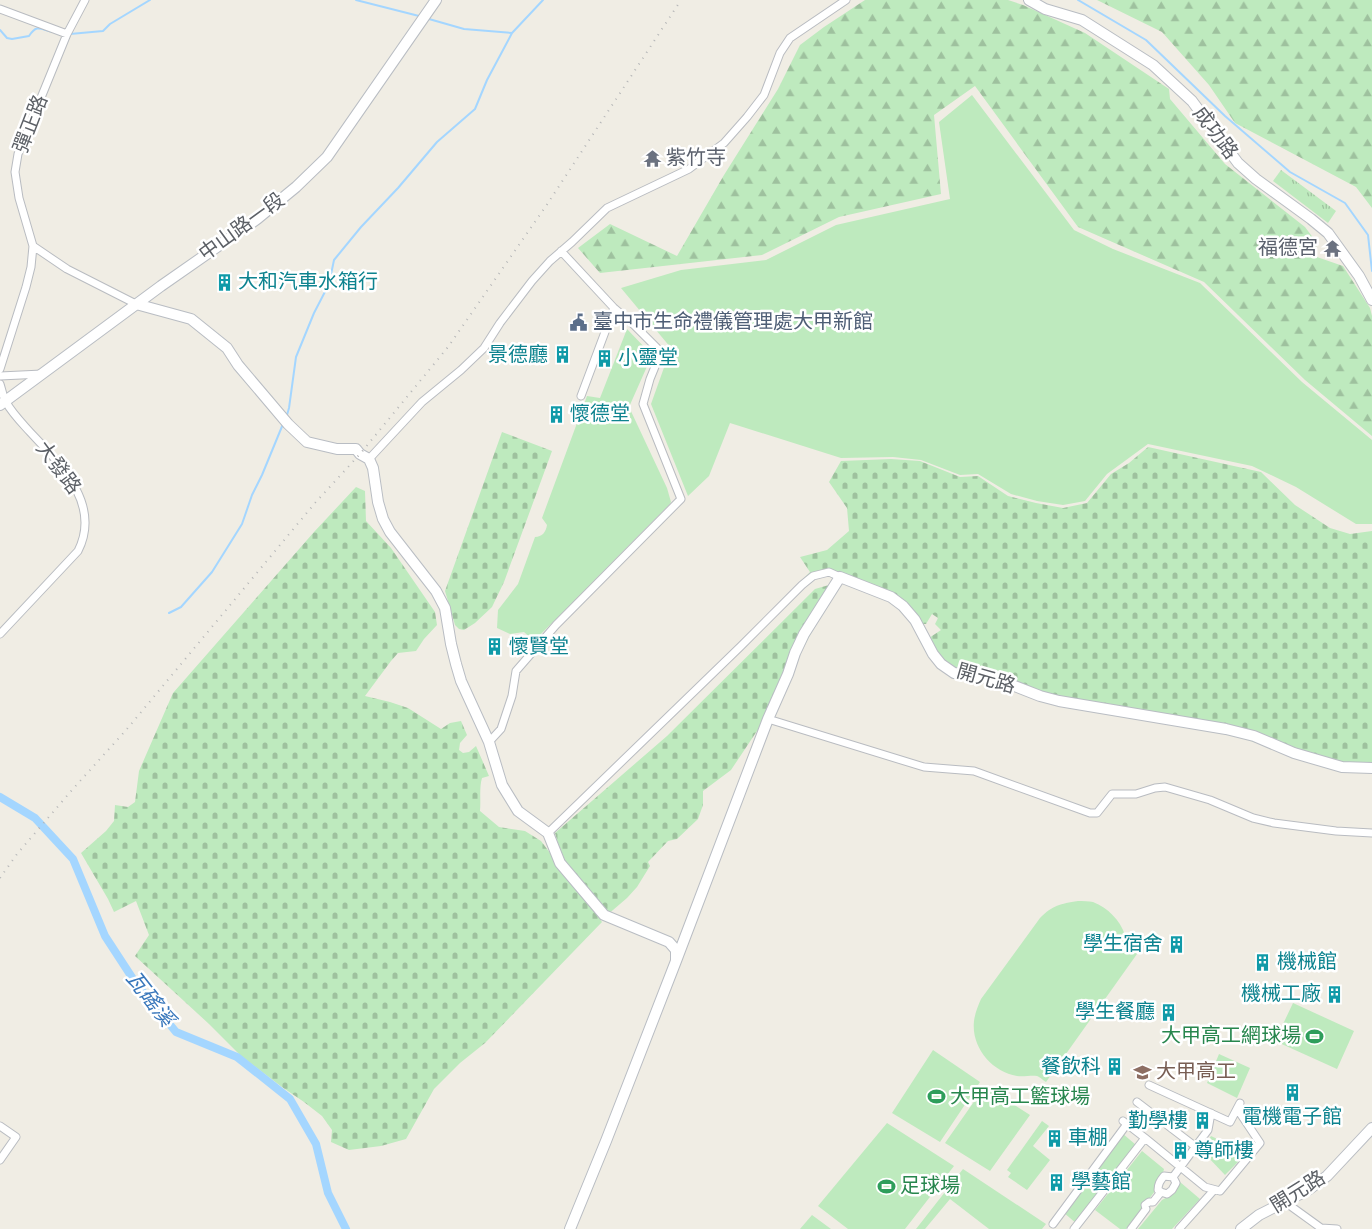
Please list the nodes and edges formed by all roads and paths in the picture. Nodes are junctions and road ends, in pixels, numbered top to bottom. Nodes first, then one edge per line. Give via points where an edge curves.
1 (85, 0) edge
2 (436, 0) edge
3 (846, 0) edge
4 (1030, 0) edge
5 (0, 9) edge
6 (67, 34) junction
7 (33, 246) junction
8 (561, 251) junction
9 (1372, 300) edge
10 (136, 304) junction
11 (614, 308) junction
12 (0, 369) edge
13 (43, 374) junction
14 (0, 376) edge
15 (0, 384) edge
16 (581, 396) dead end
17 (2, 403) edge
18 (369, 459) junction
19 (840, 578) junction
20 (0, 634) edge
21 (768, 719) junction
22 (489, 742) junction
23 (1372, 768) edge
24 (548, 833) junction
25 (1372, 833) edge
26 (676, 961) junction
27 (1149, 1085) dead end
28 (1137, 1102) dead end
29 (1211, 1113) junction
30 (0, 1126) edge
31 (1372, 1128) edge
32 (1145, 1138) junction
33 (1196, 1147) junction
34 (0, 1160) edge
35 (1180, 1167) junction
36 (1172, 1177) junction
37 (1214, 1190) junction
38 (1161, 1192) junction
39 (1285, 1202) junction
40 (1053, 1224) dead end
41 (570, 1229) edge
42 (1074, 1229) edge
43 (1130, 1229) edge
44 (1179, 1229) edge
45 (1241, 1229) edge
46 (1337, 1229) edge

1 - 6 street, 彈正路
2 - 10 street, 中山路一段 via 327,157 257,219
3 - 8 street via 790,38 780,53 764,95 724,143 689,169 607,208
4 - 9 street, 成功路 via 1082,20 1153,65 1192,101 1238,163 1328,233
5 - 6 street
6 - 7 street, 彈正路 via 18,154 15,172
7 - 10 street via 67,269
7 - 12 street, 彈正路 via 26,287
8 - 11 street
8 - 18 street via 532,281 484,348 422,402
10 - 13 street, 中山路一段
10 - 18 street via 191,319 227,348 284,420 307,442 337,449 356,449
11 - 16 street
11 - 22 street via 661,352 643,404 681,499 556,625 516,671 501,729
13 - 14 street
13 - 17 street, 中山路一段
15 - 17 street
17 - 20 street, 大發路 via 72,481 82,501 85,526 78,551
18 - 22 street via 383,519 445,608 459,672
19 - 21 street via 804,634
19 - 23 street, 開元路 via 891,597 903,606 941,664 954,673 997,679 1059,701 1226,729 1342,767
19 - 24 street via 829,572 813,576 802,585
21 - 25 street via 924,767 974,771 1090,813 1097,813 1112,794 1136,794 1165,787 1274,823
21 - 26 street
22 - 24 street via 502,785 518,810
24 - 26 street via 560,863 604,915 669,942 676,950
26 - 41 street
27 - 29 street
28 - 33 street
29 - 33 street via 1208,1130
29 - 37 street via 1230,1122 1240,1103 1238,1110 1260,1143 1220,1191
30 - 34 street via 16,1137
31 - 39 street, 開元路 via 1327,1176
32 - 35 street
32 - 40 street via 1126,1122
32 - 42 street
33 - 35 street
35 - 36 street
35 - 37 street
36 - 38 street via 1162,1178 1158,1187
36 - 38 street via 1176,1183 1172,1190 1167,1194
37 - 44 street
38 - 43 street via 1145,1206 1146,1210
39 - 45 street, 開元路 via 1259,1215
39 - 46 street via 1321,1228

